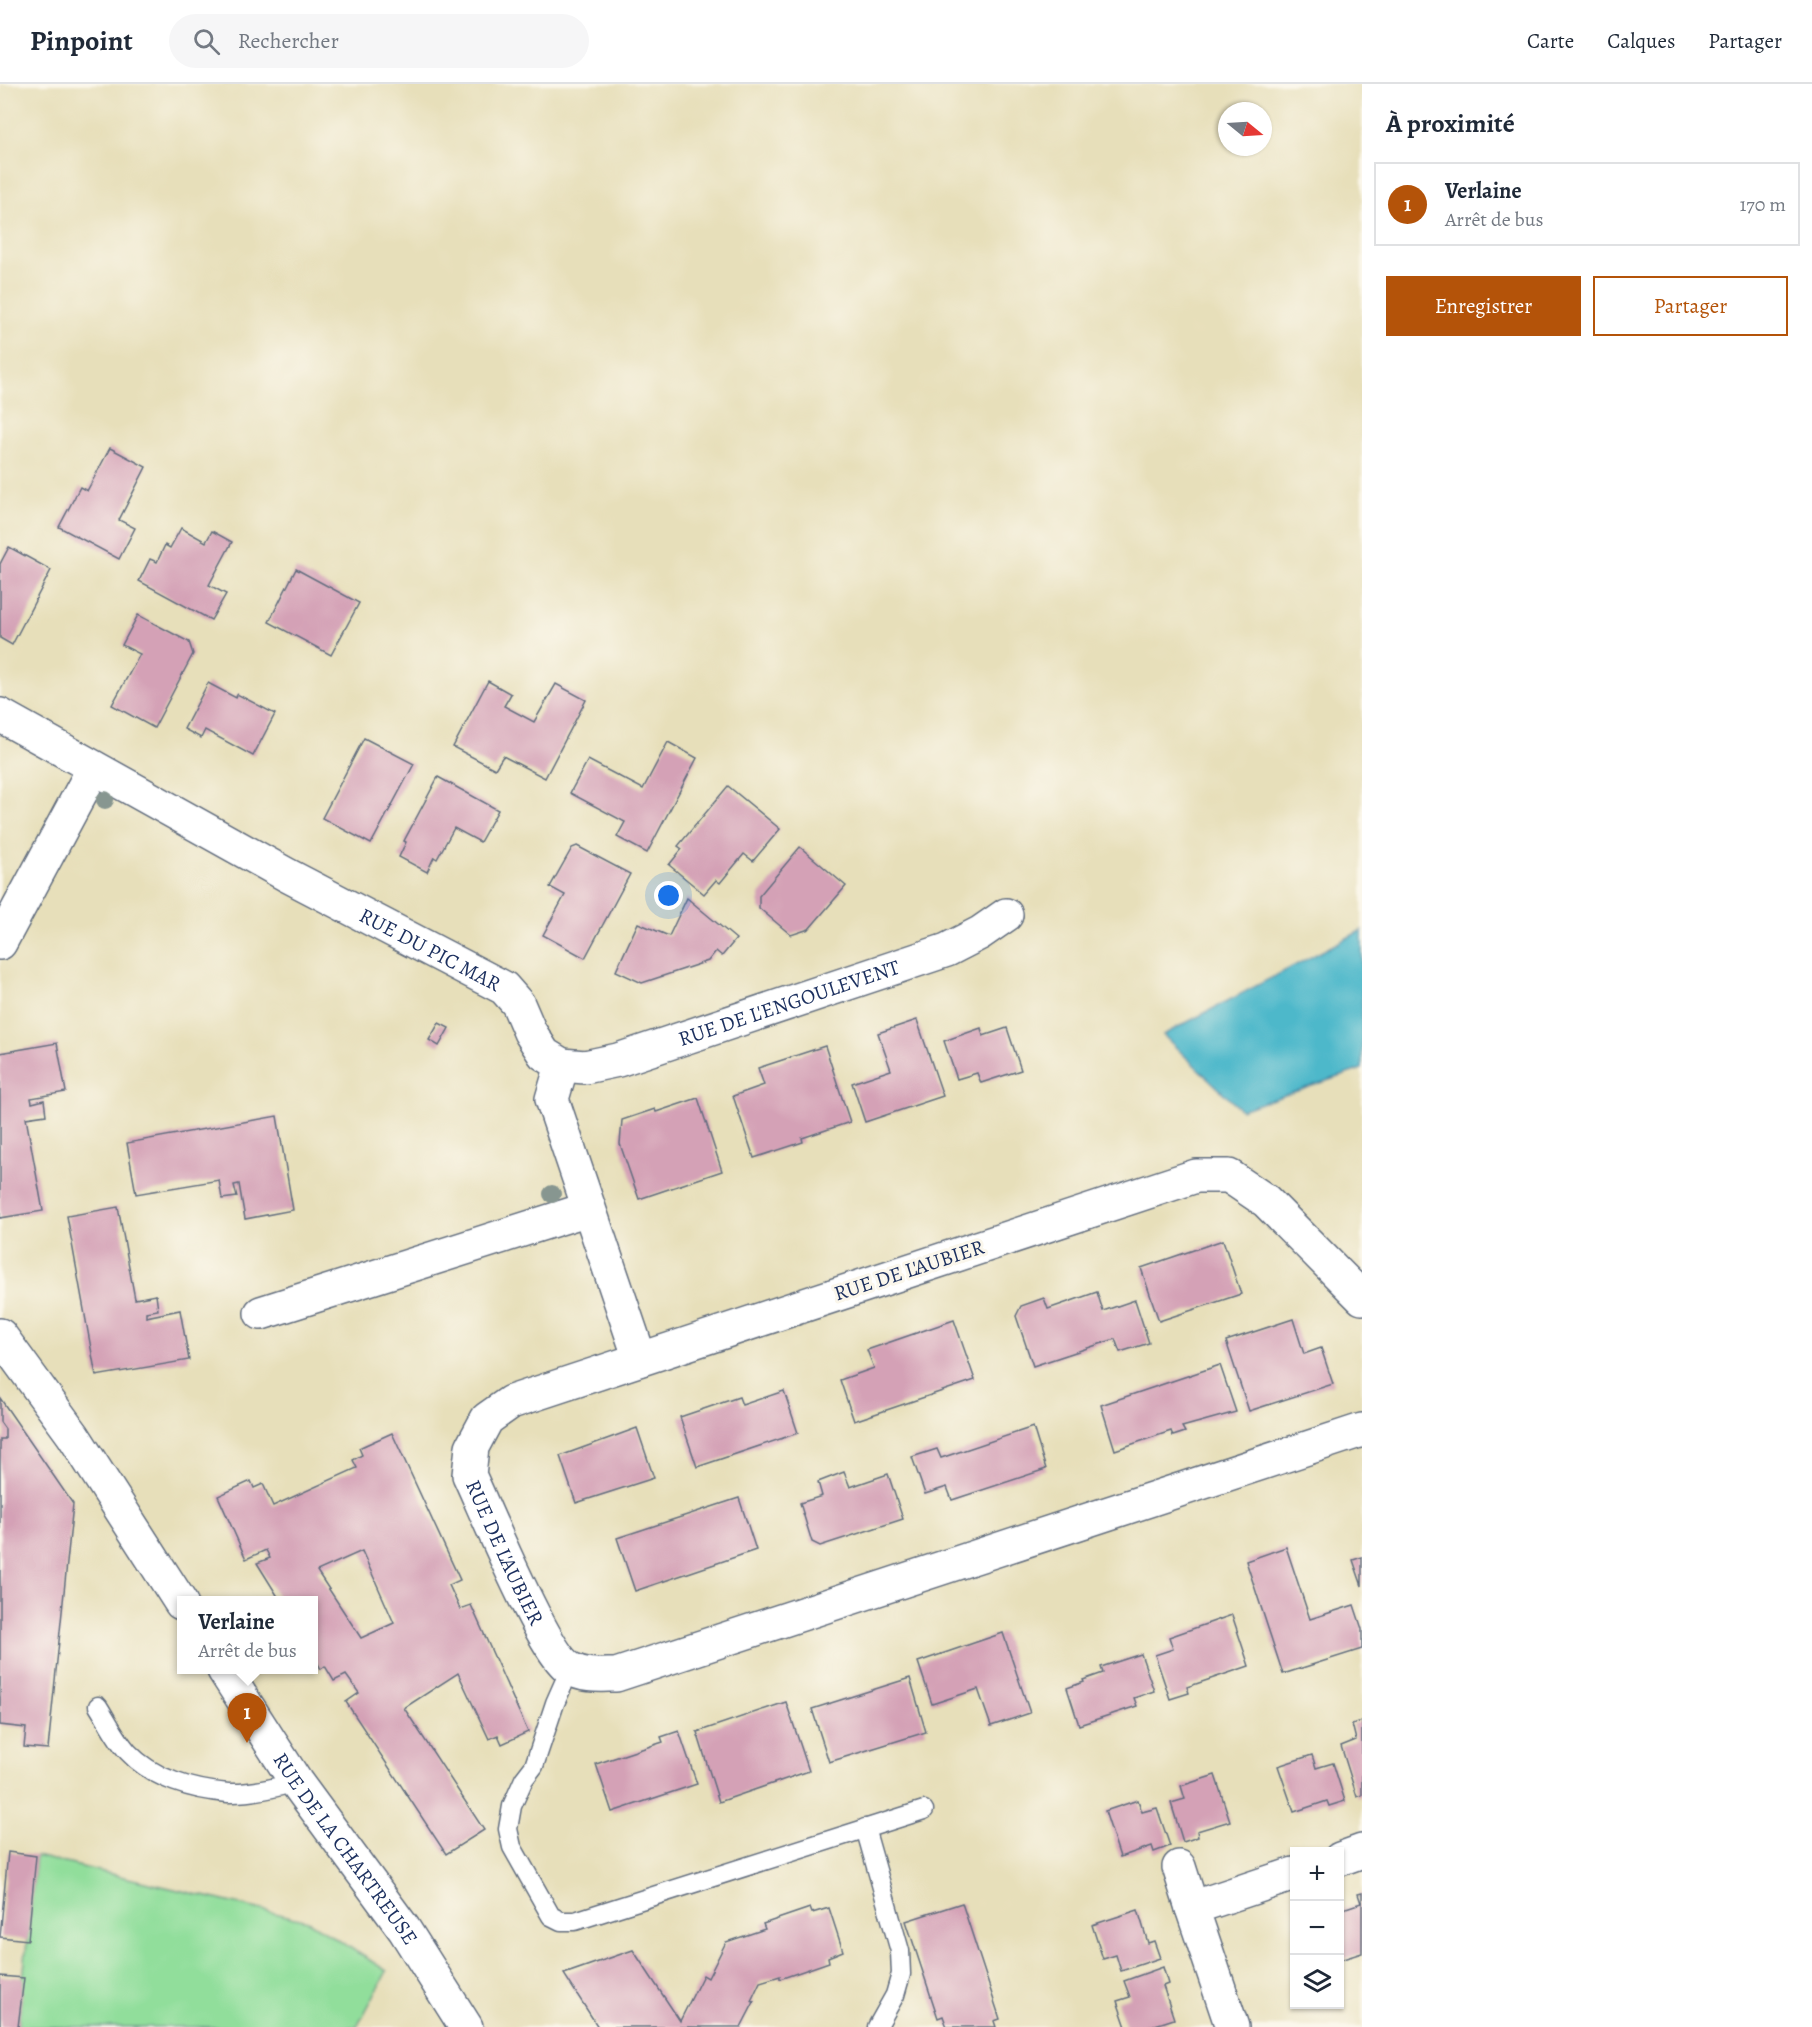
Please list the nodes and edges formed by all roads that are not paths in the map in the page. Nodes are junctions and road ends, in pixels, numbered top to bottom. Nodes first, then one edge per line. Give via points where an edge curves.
1 (0, 715) edge
2 (94, 768) junction
3 (1006, 915) dead end
4 (0, 943) edge
5 (562, 1065) junction
6 (588, 1209) junction
7 (1362, 1298) edge
8 (261, 1313) dead end
9 (0, 1335) edge
10 (640, 1359) junction
11 (1362, 1430) edge
12 (177, 1597) edge
13 (570, 1669) junction
14 (227, 1674) edge
15 (98, 1706) dead end
16 (296, 1782) junction
17 (924, 1810) dead end
18 (866, 1828) junction
19 (1362, 1851) edge
20 (1344, 1858) edge
21 (1179, 1867) dead end
22 (1290, 1875) edge
23 (1192, 1908) junction
24 (466, 2027) edge
25 (877, 2027) edge
26 (1232, 2027) edge

1 - 2 street, RUE DU PIC MAR
2 - 4 street
2 - 5 street, RUE DU PIC MAR via 287,875 504,988 518,1004 544,1054
3 - 5 street, RUE DE L'ENGOULEVENT via 947,950 618,1060 585,1067
5 - 6 street via 552,1099
6 - 8 street
6 - 10 street
7 - 10 street, RUE DE L'AUBIER via 1266,1201 1229,1176 1196,1176
9 - 12 street via 73,1435
10 - 13 street, RUE DE L'AUBIER via 511,1402 487,1419 472,1447 469,1475 543,1634 559,1660
11 - 13 street via 616,1675 587,1675
13 - 18 lane via 534,1766 512,1806 508,1829 512,1847 551,1916 575,1921
14 - 16 street, RUE DE LA CHARTREUSE
15 - 16 lane via 128,1752 153,1772 181,1785 229,1793
16 - 24 street, RUE DE LA CHARTREUSE via 404,1929
17 - 18 lane
18 - 25 lane via 900,1951 901,1974 895,1995
19 - 20 street
21 - 23 street
22 - 23 street
23 - 26 street

